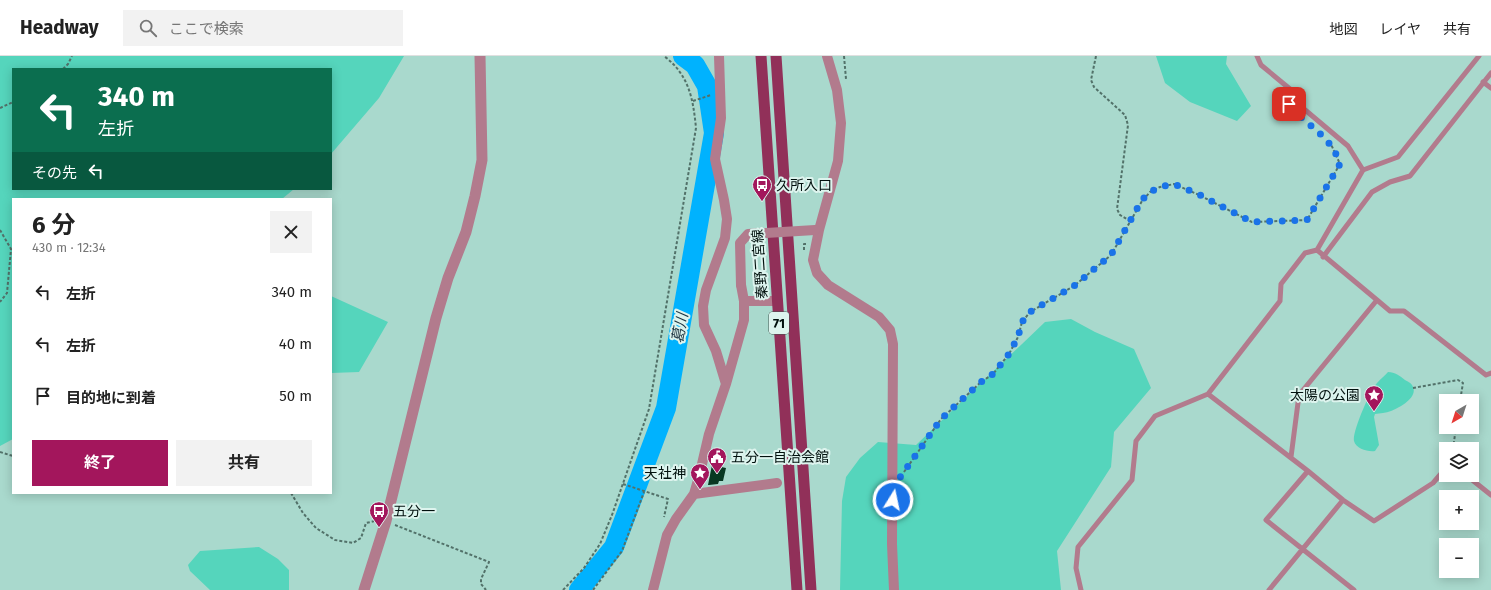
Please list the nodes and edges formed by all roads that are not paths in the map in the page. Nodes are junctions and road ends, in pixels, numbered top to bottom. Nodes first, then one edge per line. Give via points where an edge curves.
1 (480, 56) edge
2 (719, 56) edge
3 (762, 56) edge
4 (776, 56) edge
5 (827, 56) edge
6 (1257, 56) edge
7 (1479, 56) edge
8 (1491, 73) edge
9 (1484, 82) junction
10 (1491, 88) edge
11 (1363, 170) junction
12 (817, 230) junction
13 (1317, 250) junction
14 (1324, 257) junction
15 (1377, 300) junction
16 (744, 301) junction
17 (778, 301) junction
18 (1491, 374) edge
19 (726, 384) junction
20 (1208, 394) junction
21 (1290, 457) junction
22 (1308, 471) junction
23 (1439, 476) edge
24 (1475, 482) edge
25 (777, 483) dead end
26 (694, 494) junction
27 (1491, 495) edge
28 (1344, 500) junction
29 (1303, 548) junction
30 (364, 590) edge
31 (653, 590) edge
32 (797, 590) edge
33 (811, 590) edge
34 (894, 590) edge
35 (1081, 590) edge
36 (1269, 590) edge
37 (1354, 590) edge

1 - 30 street via 482,160 475,196 466,232 436,318 386,521
2 - 19 street via 721,118 715,160 727,219 725,238 706,290 703,306 704,325 716,351
3 - 17 main road, 秦野二宮線 / 71
4 - 33 main road, 71
5 - 12 street via 837,90 841,123 838,161
6 - 11 lane via 1261,65 1290,89 1304,109 1348,146
7 - 11 lane via 1398,157
8 - 9 lane
9 - 10 lane
9 - 14 lane via 1410,176 1390,182 1372,192
11 - 13 lane
12 - 16 street, bridge via 748,234 740,242
12 - 34 street via 813,260 817,273 828,285 879,317 890,330 893,344
13 - 14 lane
13 - 20 lane via 1305,253 1281,284 1280,301
14 - 15 lane
15 - 18 lane via 1390,311 1404,311 1486,375
15 - 21 lane via 1298,395
16 - 17 street
16 - 19 street via 744,320
17 - 32 main road, 秦野二宮線 / 71
19 - 26 street via 709,434
20 - 21 lane
20 - 35 lane via 1155,416 1136,440 1132,480 1078,547 1076,568
21 - 22 lane
22 - 28 lane
22 - 29 lane via 1266,520
23 - 28 lane via 1433,483 1374,521
24 - 27 lane
25 - 26 street
26 - 31 street via 667,535
28 - 29 lane
29 - 36 lane
29 - 37 lane

